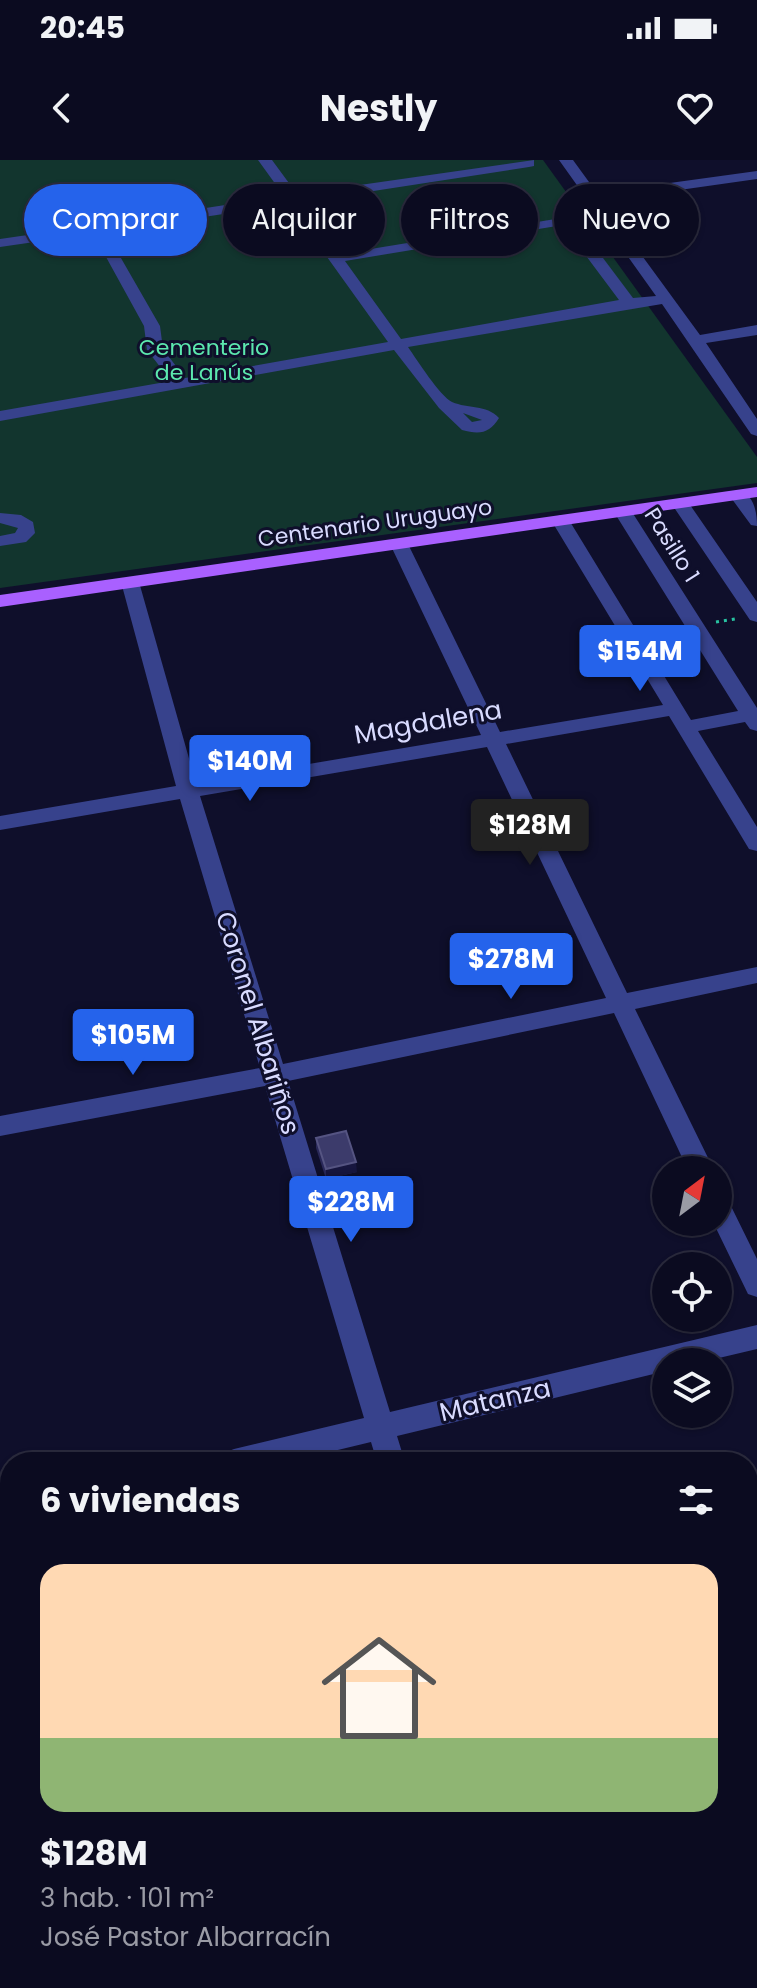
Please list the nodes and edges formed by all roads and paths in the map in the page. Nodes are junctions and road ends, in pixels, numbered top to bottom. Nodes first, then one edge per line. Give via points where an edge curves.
1 (265, 160) edge
2 (566, 160) edge
3 (507, 163) edge
4 (529, 163) dead end
5 (757, 175) edge
6 (283, 184) edge
7 (383, 184) edge
8 (583, 184) edge
9 (693, 184) edge
10 (554, 222) edge
11 (24, 240) edge
12 (0, 243) edge
13 (112, 256) edge
14 (332, 256) edge
15 (594, 256) edge
16 (636, 256) edge
17 (334, 259) junction
18 (667, 299) junction
19 (629, 303) junction
20 (757, 330) edge
21 (696, 340) junction
22 (397, 344) junction
23 (181, 383) junction
24 (445, 405) dead end
25 (0, 416) edge
26 (757, 431) edge
27 (748, 493) edge
28 (680, 503) junction
29 (623, 512) junction
30 (0, 518) edge
31 (560, 520) junction
32 (757, 521) edge
33 (0, 541) edge
34 (399, 544) junction
35 (130, 582) junction
36 (0, 601) edge
37 (757, 616) edge
38 (681, 718) junction
39 (755, 718) edge
40 (493, 739) junction
41 (188, 791) junction
42 (0, 823) edge
43 (757, 844) edge
44 (757, 975) edge
45 (620, 1002) junction
46 (274, 1075) junction
47 (0, 1126) edge
48 (694, 1156) edge
49 (732, 1234) edge
50 (757, 1286) edge
51 (757, 1337) edge
52 (380, 1428) junction
53 (277, 1452) edge
54 (388, 1452) edge

1 - 6 street
2 - 8 street
3 - 4 street
3 - 7 street
5 - 9 street
10 - 17 street
11 - 12 street
13 - 23 street via 152,326 155,350
14 - 17 street
15 - 19 street
16 - 18 street
17 - 22 street
18 - 19 street
18 - 21 street
19 - 22 street
20 - 21 street
21 - 26 street
22 - 23 street
22 - 24 street
23 - 25 street
27 - 28 main road, Centenario Uruguayo
27 - 32 street
28 - 29 main road, Centenario Uruguayo
28 - 37 street
29 - 31 main road, Centenario Uruguayo
29 - 39 street, Pasillo 1
30 - 33 street via 27,526 20,538
31 - 34 main road, Centenario Uruguayo
31 - 38 street
34 - 35 main road, Centenario Uruguayo
34 - 40 street
35 - 36 main road, Centenario Uruguayo
35 - 41 street, Coronel Albariños
38 - 39 street, Magdalena
38 - 40 street, Magdalena
38 - 43 street
40 - 41 street, Magdalena
40 - 45 street
41 - 42 street, Magdalena
41 - 46 street, Coronel Albariños
44 - 45 street
45 - 46 street
45 - 48 street
46 - 47 street
46 - 52 street, Coronel Albariños
49 - 50 street
51 - 52 street, Matanza
52 - 53 street, Matanza
52 - 54 street, Coronel Albariños

